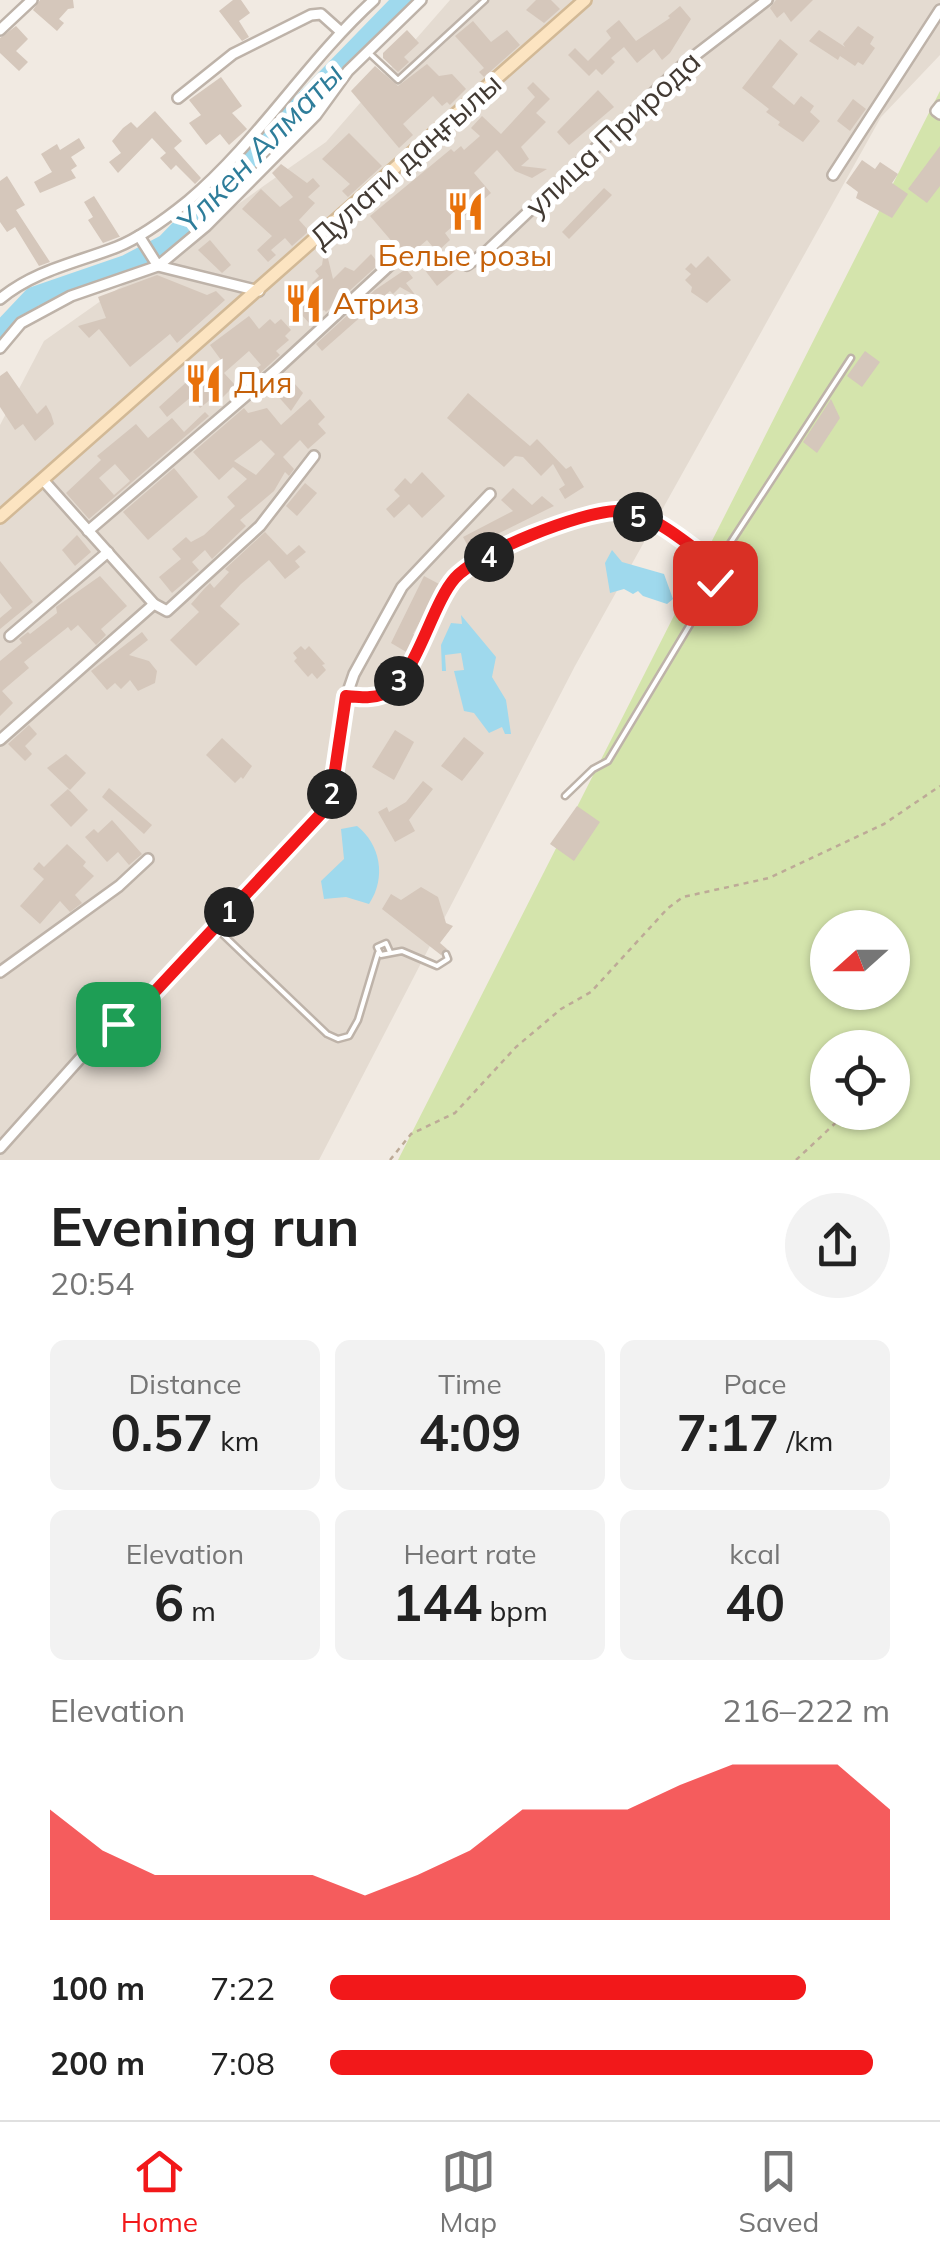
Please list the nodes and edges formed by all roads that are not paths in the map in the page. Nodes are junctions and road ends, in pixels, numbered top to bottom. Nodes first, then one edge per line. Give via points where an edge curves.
1 (32, 0) edge
2 (374, 0) edge
3 (421, 0) edge
4 (484, 0) edge
5 (585, 0) edge
6 (767, 0) edge
7 (940, 10) edge
8 (0, 30) edge
9 (340, 30) junction
10 (368, 52) junction
11 (178, 98) dead end
12 (833, 174) dead end
13 (141, 239) junction
14 (460, 260) dead end
15 (156, 262) junction
16 (392, 263) dead end
17 (259, 291) junction
18 (0, 299) edge
19 (0, 348) edge
20 (850, 358) dead end
21 (314, 456) dead end
22 (43, 480) junction
23 (490, 494) dead end
24 (0, 517) edge
25 (88, 530) junction
26 (108, 552) junction
27 (716, 565) junction
28 (154, 604) junction
29 (10, 636) dead end
30 (346, 696) junction
31 (0, 740) edge
32 (566, 796) dead end
33 (148, 858) dead end
34 (215, 927) junction
35 (390, 952) junction
36 (378, 953) junction
37 (446, 954) dead end
38 (0, 972) edge
39 (0, 1148) edge

1 - 8 street
2 - 9 street
3 - 10 street
4 - 10 lane via 398,80
5 - 17 main road, Дулати даңғылы
6 - 14 street, улица Природа via 684,64 486,253 467,266
7 - 12 street
9 - 11 street via 311,14 233,54
9 - 13 street via 262,127
10 - 15 street via 206,226
13 - 15 street
13 - 18 street via 31,276
15 - 17 street
15 - 19 street via 22,323
16 - 25 street
17 - 22 main road, Дулати даңғылы
20 - 27 lane
21 - 28 street via 260,526 181,602 168,611
22 - 24 main road, Дулати даңғылы
22 - 25 street
23 - 30 street via 402,587
25 - 26 street
26 - 28 street
26 - 29 street
27 - 30 lane via 651,521 616,511 531,534 458,574 398,684 372,698
27 - 32 lane via 715,583 608,761
28 - 31 street
30 - 34 street via 330,804
33 - 38 street via 107,896
34 - 36 lane via 338,1039 358,1020
34 - 39 street via 132,1016 102,1034
35 - 36 lane
35 - 36 lane via 382,942
35 - 37 lane via 437,966

